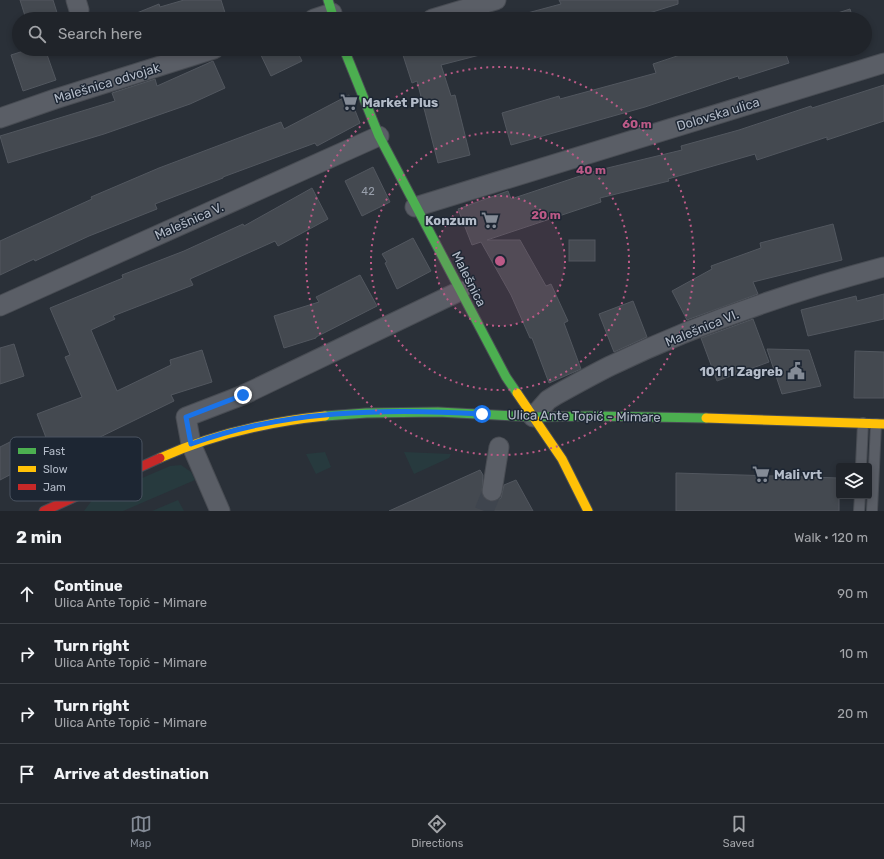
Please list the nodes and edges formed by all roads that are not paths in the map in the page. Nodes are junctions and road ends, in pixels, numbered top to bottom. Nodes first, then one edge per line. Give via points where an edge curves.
1 (496, 0) edge
2 (456, 12) edge
3 (192, 56) edge
4 (347, 56) edge
5 (884, 63) edge
6 (0, 118) edge
7 (379, 136) junction
8 (415, 207) junction
9 (884, 267) edge
10 (460, 291) junction
11 (0, 306) edge
12 (533, 417) junction
13 (863, 423) junction
14 (880, 424) edge
15 (191, 444) junction
16 (499, 446) dead end
17 (862, 463) edge
18 (142, 468) edge
19 (492, 491) tunnel mouth
20 (860, 499) edge
21 (76, 501) edge
22 (64, 507) edge
23 (44, 511) edge
24 (220, 511) edge
25 (588, 511) edge
26 (859, 511) edge
27 (872, 511) edge

1 - 2 street
3 - 6 street, Malešnica odvojak
4 - 7 street, Malešnica
5 - 8 street, Dolovska ulica
7 - 8 street, Malešnica
7 - 11 street, Malešnica V.
8 - 10 street, Malešnica
9 - 12 street, Malešnica VI. via 780,297 671,339 609,366 556,395
10 - 12 street, Malešnica via 506,377
10 - 15 street via 243,395 186,417
12 - 13 street, Ulica Ante Topić - Mimare via 593,416
12 - 15 street, Ulica Ante Topić - Mimare via 429,412 351,414 238,428
12 - 25 street, Malešnica via 562,459
13 - 14 street, Ulica Ante Topić - Mimare
13 - 17 lane
14 - 27 lane
15 - 18 street, Ulica Ante Topić - Mimare
15 - 24 street
16 - 19 street
20 - 26 lane
21 - 22 street, Ulica Ante Topić - Mimare
22 - 23 street, Ulica Ante Topić - Mimare

